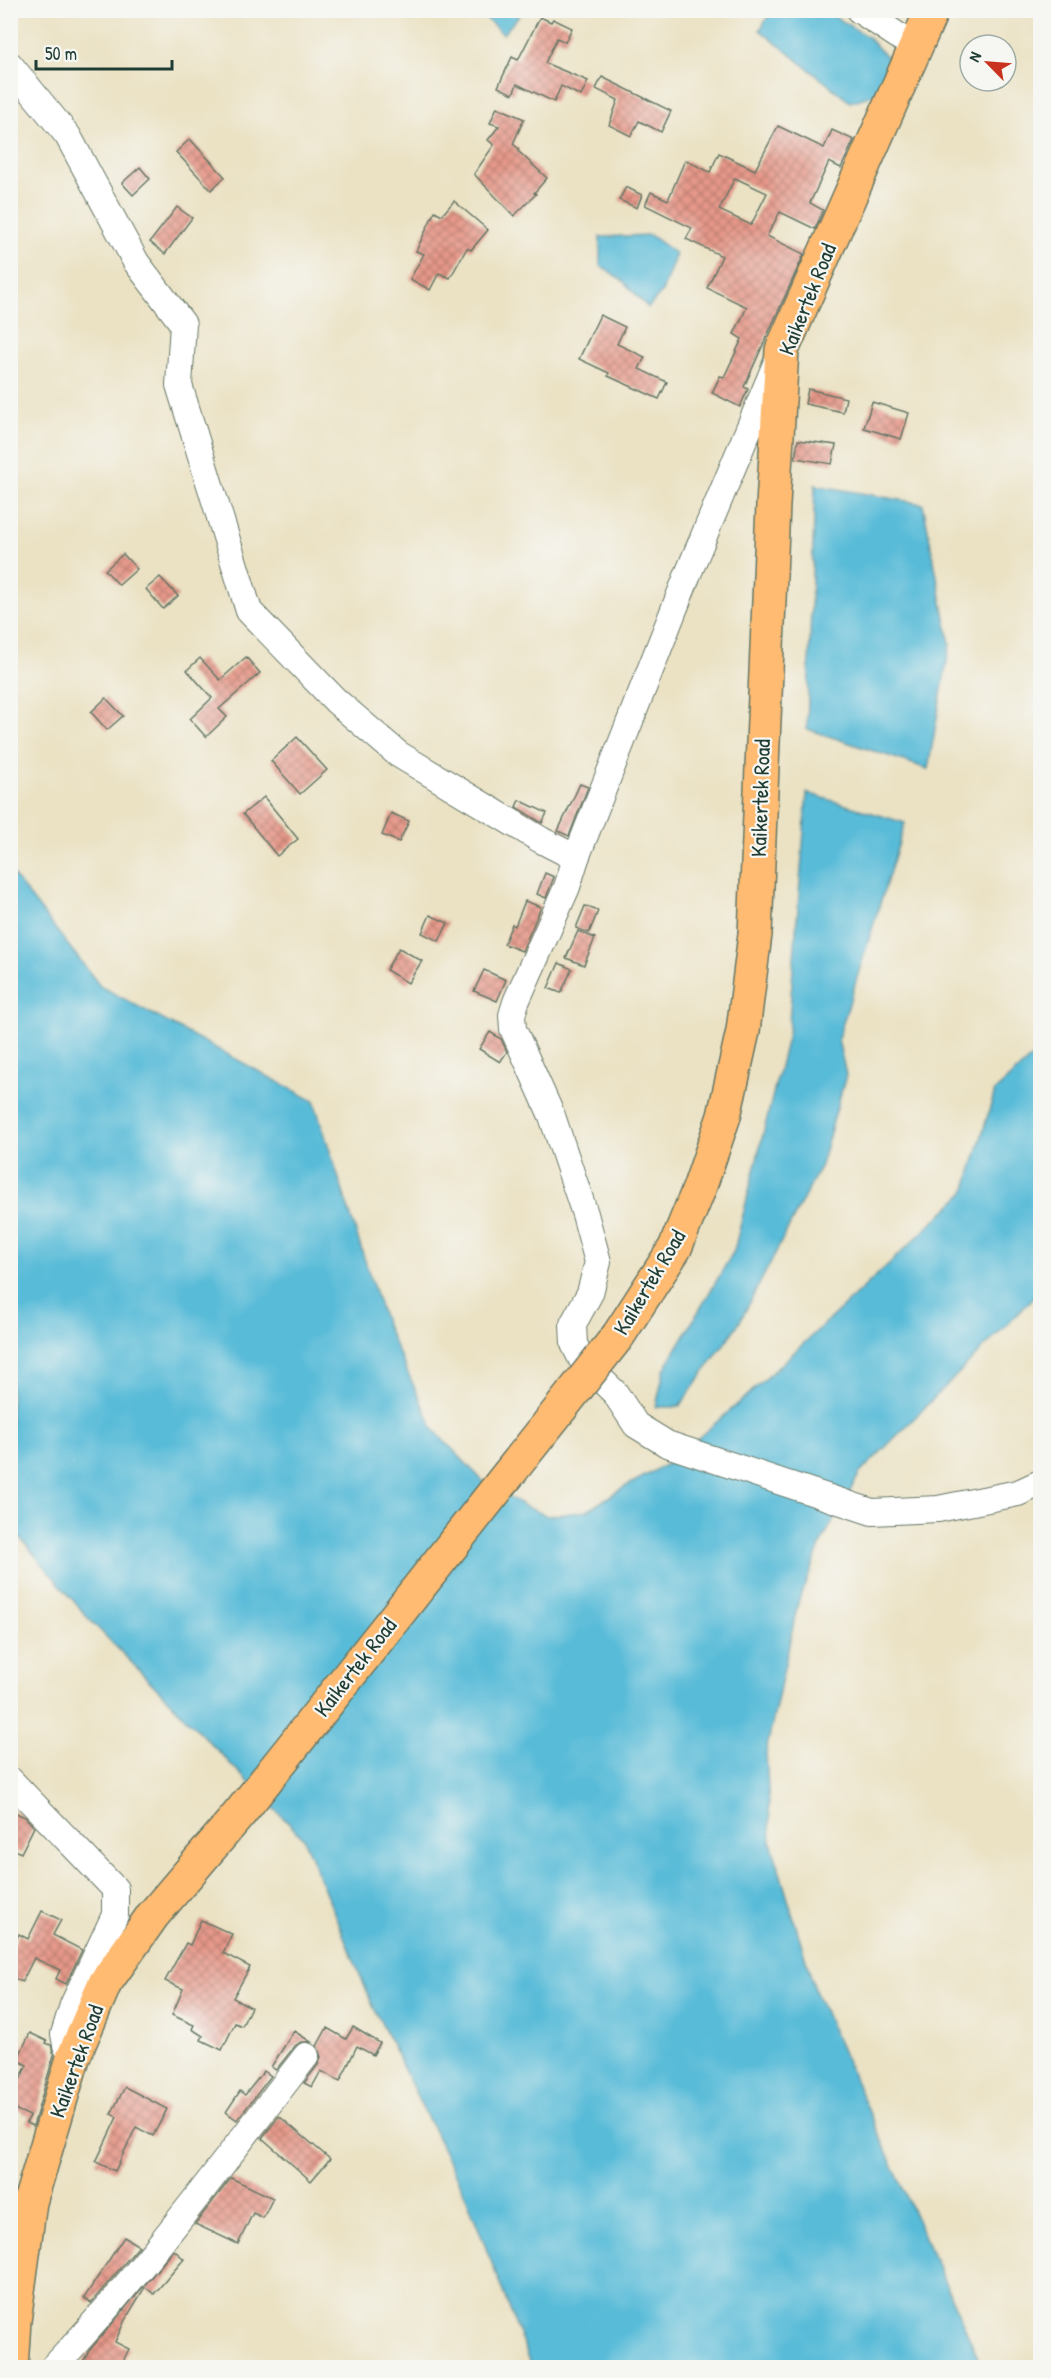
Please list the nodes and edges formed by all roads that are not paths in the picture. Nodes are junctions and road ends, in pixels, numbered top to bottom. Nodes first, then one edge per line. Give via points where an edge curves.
1 (859, 10) edge
2 (932, 10) edge
3 (915, 47) junction
4 (10, 65) edge
5 (782, 350) junction
6 (576, 858) junction
7 (1041, 1483) edge
8 (10, 1780) edge
9 (306, 2056) dead end
10 (73, 2058) junction
11 (11, 2367) edge
12 (53, 2367) edge

1 - 3 street
2 - 3 main road, Kaikertek Road
3 - 5 main road, Kaikertek Road
4 - 6 street via 68,136 136,262 183,324 179,385 249,611 336,701 398,754
5 - 6 street
5 - 10 main road, Kaikertek Road, bridge via 755,934 743,1031 724,1116 675,1248 618,1336 240,1813 153,1915 105,1983
6 - 7 street via 512,1015 513,1029 552,1116 598,1262 591,1293 573,1324 574,1344 583,1362 615,1393 636,1425 667,1444 872,1512 938,1509 1018,1493
8 - 10 street via 115,1889 115,1915 73,2005 64,2034
9 - 12 street via 187,2210
10 - 11 main road, Kaikertek Road via 30,2202

